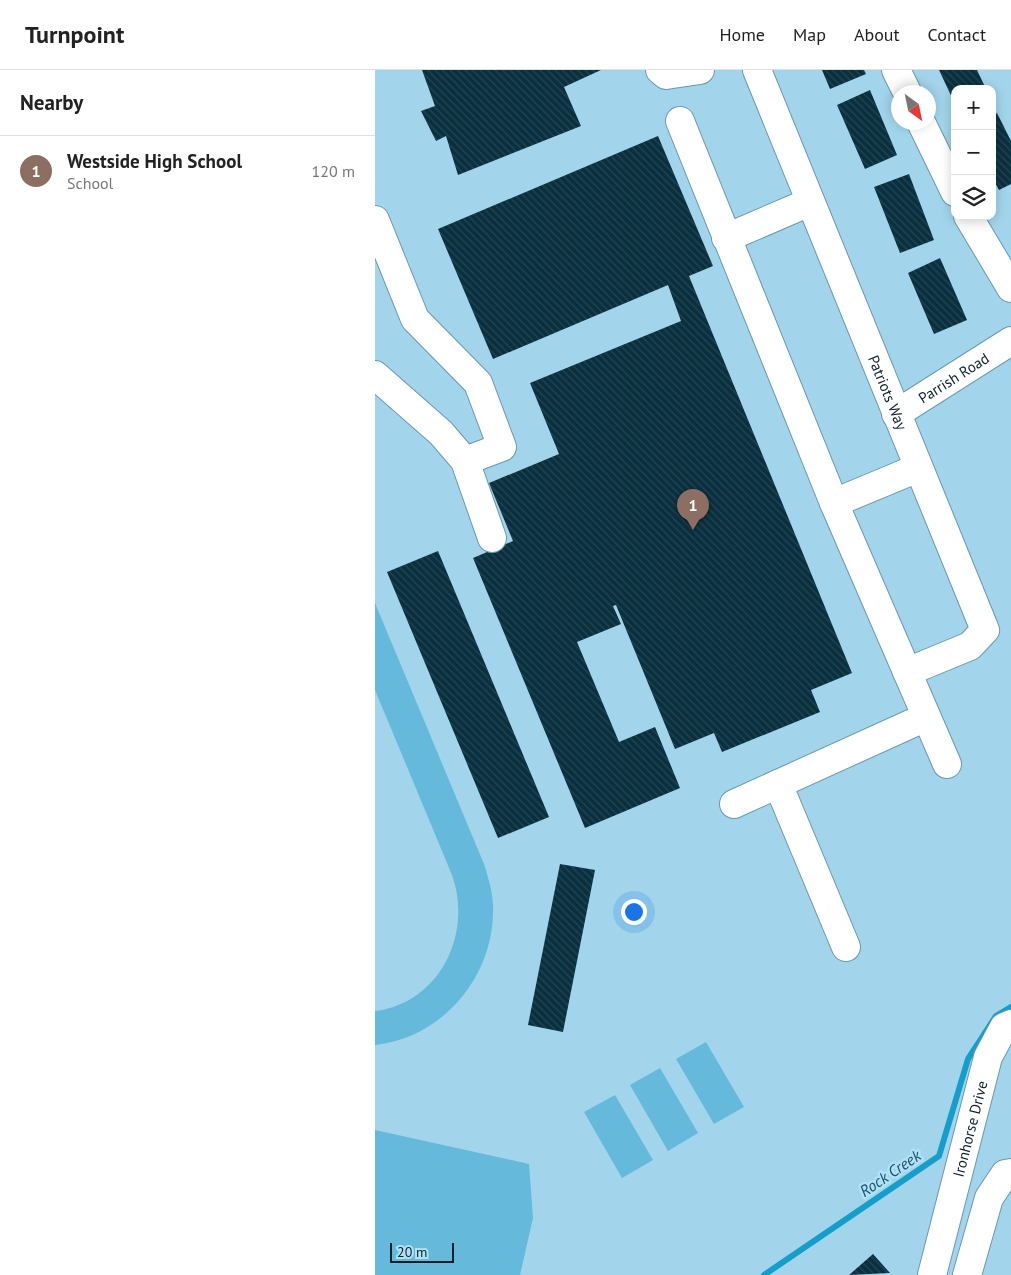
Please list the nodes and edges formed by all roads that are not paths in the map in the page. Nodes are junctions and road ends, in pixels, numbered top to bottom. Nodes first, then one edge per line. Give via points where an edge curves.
1 (660, 70) edge
2 (700, 70) edge
3 (757, 70) edge
4 (896, 70) edge
5 (904, 85) edge
6 (680, 121) dead end
7 (925, 130) edge
8 (951, 184) edge
9 (810, 202) junction
10 (375, 220) edge
11 (970, 220) edge
12 (726, 238) junction
13 (1011, 288) edge
14 (1011, 341) edge
15 (375, 375) edge
16 (896, 414) junction
17 (465, 461) junction
18 (918, 468) junction
19 (834, 503) junction
20 (493, 538) dead end
21 (907, 672) junction
22 (926, 717) junction
23 (947, 764) dead end
24 (779, 784) junction
25 (734, 804) dead end
26 (846, 948) dead end
27 (1011, 1024) edge
28 (1011, 1173) edge
29 (932, 1275) edge
30 (967, 1275) edge

1 - 2 street via 666,75
3 - 9 street, Patriots Way
4 - 5 street
6 - 12 street
7 - 8 street
9 - 12 street
9 - 16 street, Patriots Way
10 - 17 street via 415,319 478,383 502,447
11 - 13 street
12 - 19 street
14 - 16 street, Parrish Road
15 - 17 street via 441,433
16 - 18 street, Patriots Way
17 - 20 street
18 - 19 street
18 - 21 street, Patriots Way via 985,630 970,646
19 - 21 street
21 - 22 street
22 - 23 street
22 - 24 street
24 - 25 street
24 - 26 street
27 - 29 street, Ironhorse Drive via 1005,1027 988,1057
28 - 30 street via 1005,1174 989,1198

